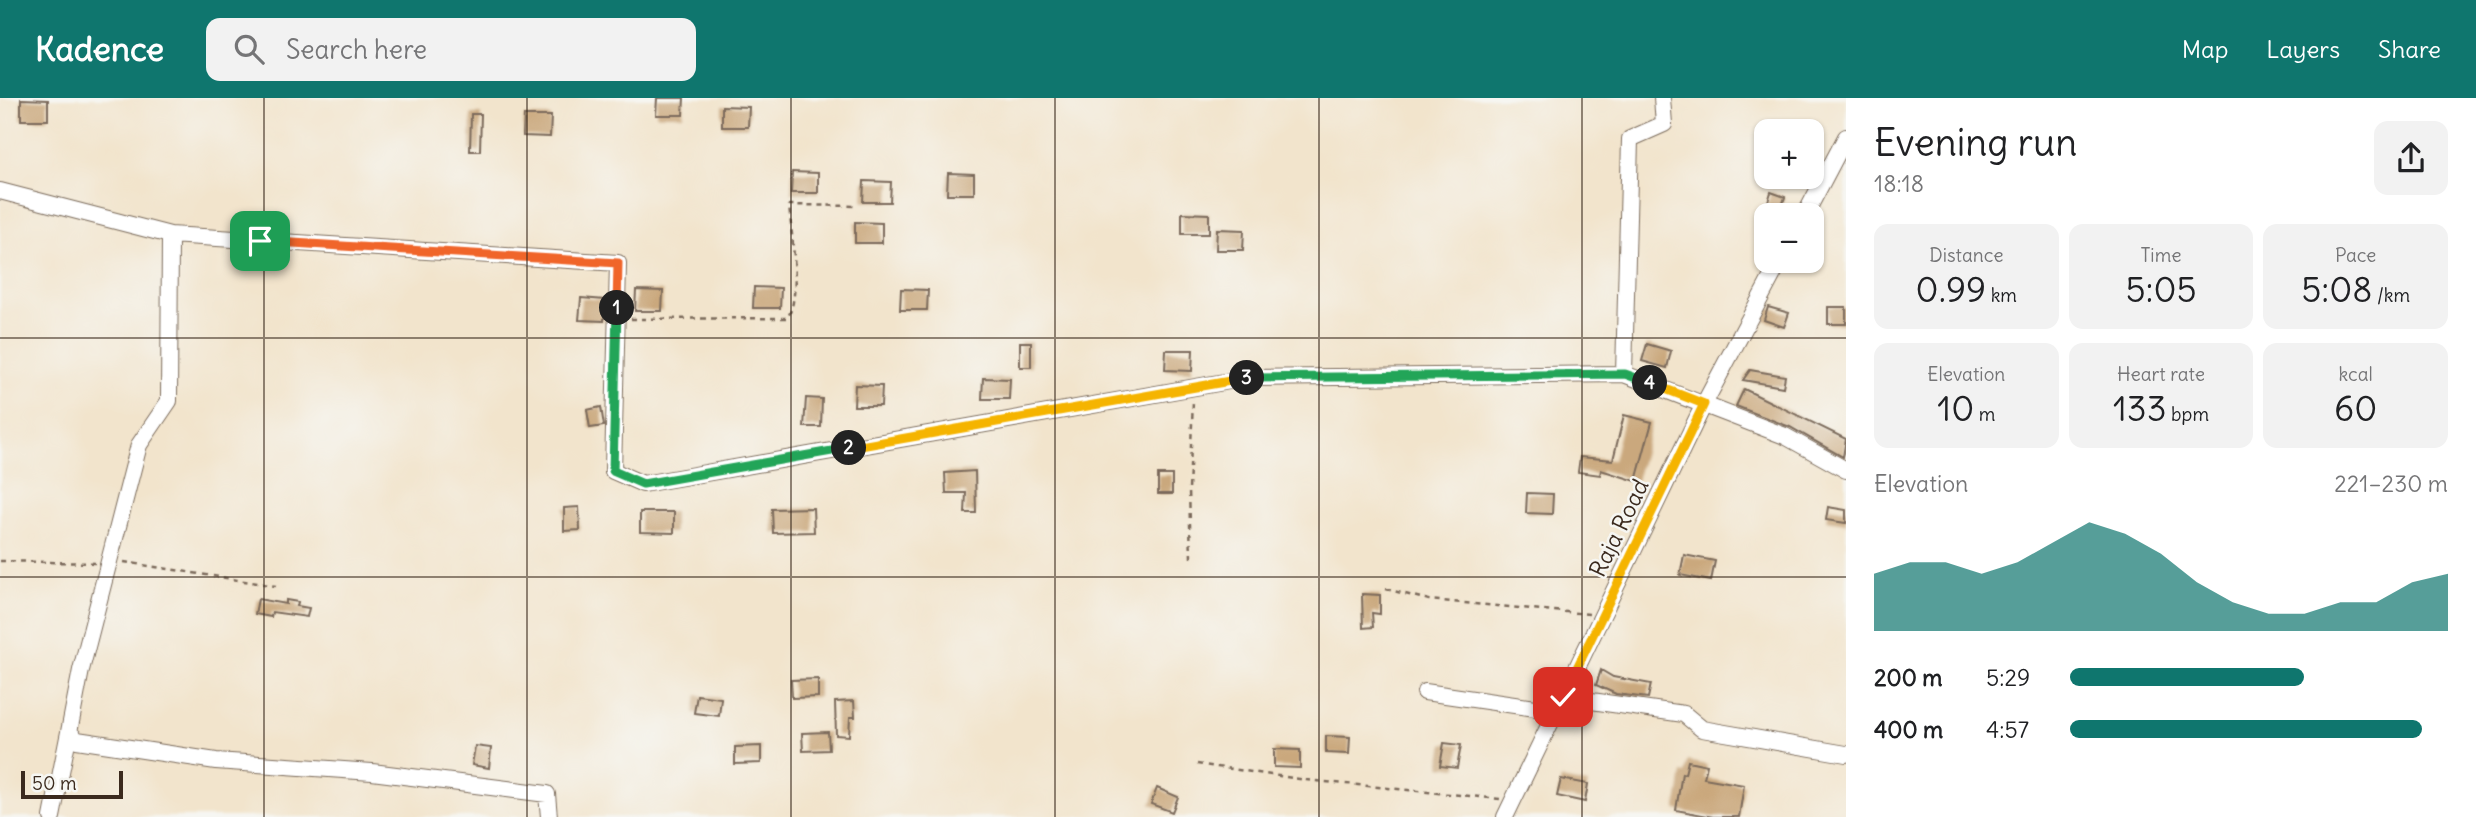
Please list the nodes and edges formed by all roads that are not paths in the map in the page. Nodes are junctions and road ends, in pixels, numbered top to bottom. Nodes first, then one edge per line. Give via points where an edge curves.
1 (1662, 98) edge
2 (1846, 137) edge
3 (0, 191) edge
4 (1811, 203) edge
5 (170, 235) junction
6 (1774, 273) edge
7 (1625, 374) junction
8 (1704, 404) junction
9 (1846, 470) edge
10 (1425, 692) dead end
11 (1559, 704) junction
12 (69, 732) junction
13 (1846, 754) edge
14 (52, 817) edge
15 (548, 817) edge
16 (1505, 817) edge

1 - 7 street via 1664,124 1630,139
2 - 4 street
3 - 5 street
5 - 7 street via 618,263 613,471 643,484 1247,378
5 - 12 street via 169,401 139,445 80,670
6 - 8 street, Raja Road
7 - 8 street
8 - 9 street via 1785,436
8 - 11 street, Raja Road
10 - 11 street
11 - 13 street via 1684,713 1702,729
11 - 16 street, Raja Road
12 - 14 street
12 - 15 street via 77,740 216,761 372,772 547,794

